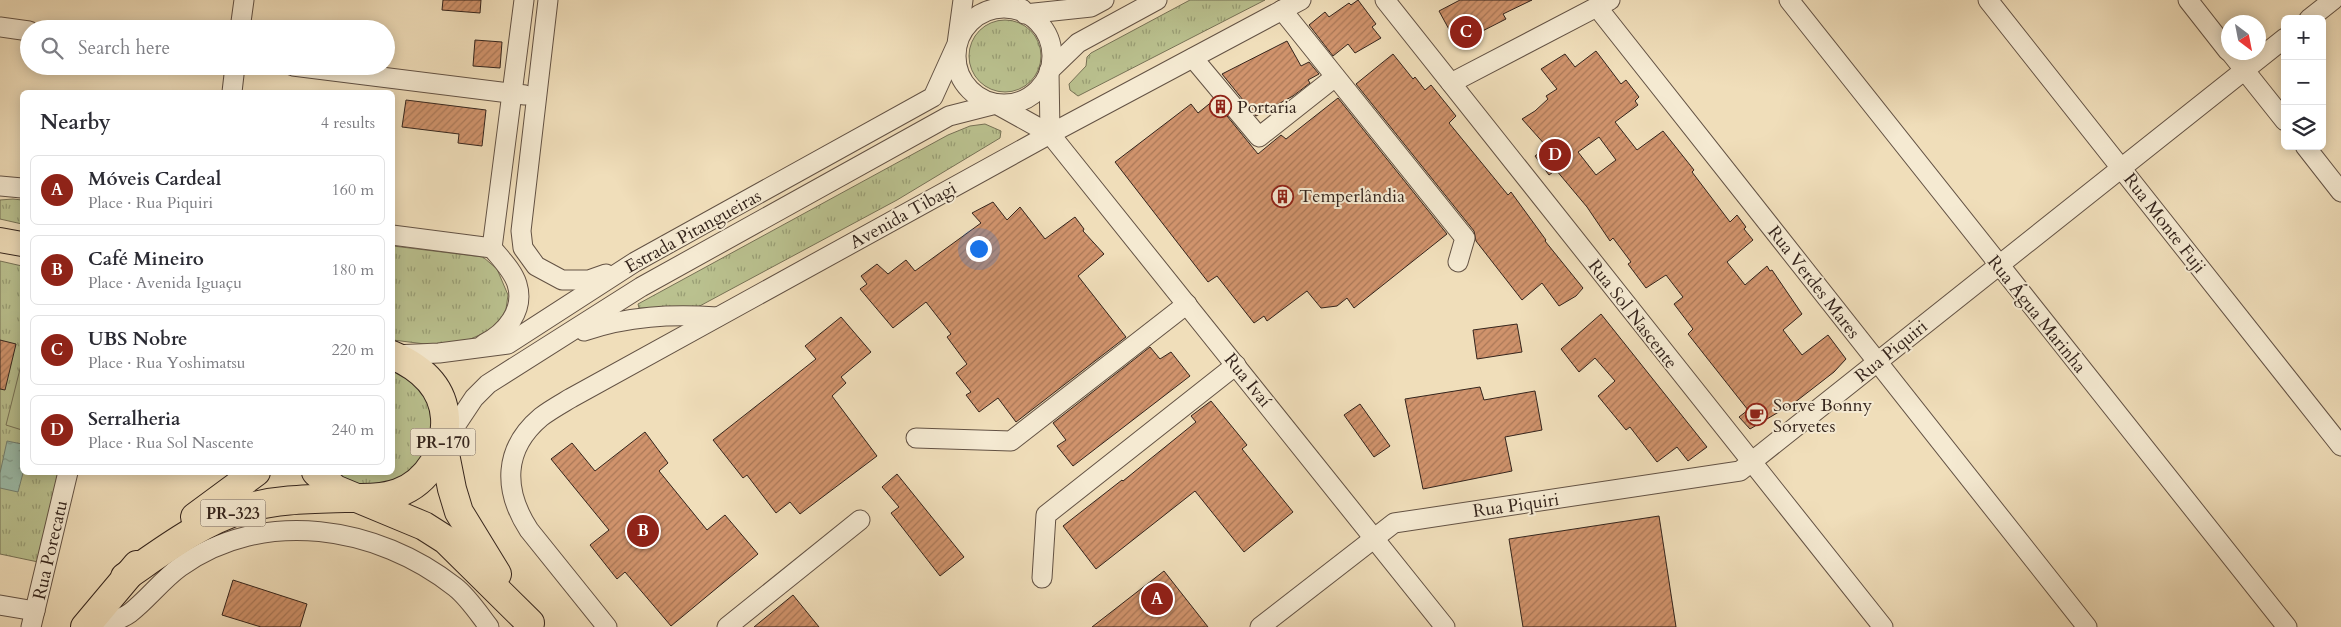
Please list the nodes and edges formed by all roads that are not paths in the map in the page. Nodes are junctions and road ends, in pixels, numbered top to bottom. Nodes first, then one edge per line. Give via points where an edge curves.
1 (244, 0) edge
2 (524, 0) edge
3 (548, 0) edge
4 (963, 0) edge
5 (1104, 0) edge
6 (1157, 0) edge
7 (1301, 0) edge
8 (1385, 0) edge
9 (1788, 0) edge
10 (1988, 0) edge
11 (2188, 0) edge
12 (2333, 0) edge
13 (1604, 4) edge
14 (1020, 7) edge
15 (1282, 10) junction
16 (2315, 15) edge
17 (241, 20) edge
18 (0, 27) edge
19 (20, 30) edge
20 (2281, 41) edge
21 (2221, 42) edge
22 (957, 44) junction
23 (1193, 58) junction
24 (2236, 60) edge
25 (1050, 70) junction
26 (2244, 70) junction
27 (234, 75) edge
28 (366, 75) edge
29 (1334, 76) junction
30 (1452, 83) junction
31 (232, 90) edge
32 (513, 93) junction
33 (537, 96) junction
34 (996, 104) junction
35 (2281, 116) edge
36 (1050, 134) junction
37 (2307, 150) edge
38 (2121, 168) junction
39 (0, 186) edge
40 (20, 188) edge
41 (2341, 192) edge
42 (395, 235) edge
43 (0, 240) edge
44 (20, 244) edge
45 (492, 248) junction
46 (635, 262) junction
47 (1458, 262) dead end
48 (1998, 265) junction
49 (1187, 304) junction
50 (717, 317) junction
51 (557, 341) junction
52 (472, 350) junction
53 (395, 355) edge
54 (395, 356) edge
55 (1877, 363) junction
56 (1236, 365) junction
57 (916, 438) dead end
58 (443, 444) junction
59 (2341, 446) edge
60 (1751, 463) junction
61 (67, 475) edge
62 (252, 475) edge
63 (319, 475) edge
64 (357, 498) junction
65 (860, 520) dead end
66 (1374, 536) junction
67 (126, 577) junction
68 (1042, 578) dead end
69 (0, 605) edge
70 (33, 619) edge
71 (532, 625) edge
72 (86, 627) edge
73 (91, 627) edge
74 (490, 627) edge
75 (607, 627) edge
76 (727, 627) edge
77 (1260, 627) edge
78 (1445, 627) edge
79 (1883, 627) edge
80 (2087, 627) edge
81 (2287, 627) edge

1 - 17 street
2 - 32 street
3 - 33 street
4 - 22 street
5 - 14 street via 1091,7
6 - 25 street via 1078,43
7 - 15 street, Avenida Tibagi
8 - 30 street, Rua Sol Nascente
9 - 48 street, Rua Água Marinha
10 - 38 street, Rua Monte Fuji
11 - 21 street
12 - 16 street
13 - 30 street
13 - 55 street, Rua Verdes Mares
14 - 22 street via 980,15 966,27
14 - 25 street via 1040,26 1050,42
15 - 23 street, Avenida Tibagi
15 - 29 street
18 - 19 street
20 - 26 street, Rua Piquiri
22 - 34 street via 956,64 963,83 978,97
22 - 46 street, Estrada Pitangueiras via 933,97
23 - 29 street via 1259,137
23 - 36 street, Avenida Tibagi
24 - 26 street
25 - 34 street via 1040,88 1025,99
25 - 36 street
26 - 35 street
26 - 38 street, Rua Piquiri
27 - 31 street
28 - 32 street
29 - 47 street via 1465,238
30 - 60 street, Rua Sol Nascente
32 - 33 street
32 - 45 street
33 - 46 street via 521,231 523,248 536,266 562,280 589,280
34 - 36 street, Rua Ivaí
34 - 51 street, Estrada Pitangueiras via 949,116 641,287
36 - 49 street, Rua Ivaí
36 - 50 street, Avenida Tibagi
37 - 41 street
38 - 48 street, Rua Piquiri
38 - 59 street, Rua Monte Fuji
39 - 40 street
42 - 45 street
43 - 44 main road
45 - 52 street via 517,284 519,306 498,337
46 - 52 street, Estrada Pitangueiras via 508,344
48 - 55 street, Rua Piquiri
48 - 81 street, Rua Água Marinha
49 - 56 street, Rua Ivaí
49 - 57 street via 1011,441
50 - 51 street via 630,318
50 - 75 street, Avenida Tibagi via 542,416 517,446 510,480 520,516
51 - 58 street, Estrada Pitangueiras via 488,384 464,410
52 - 53 street, Estrada Pitangueiras
54 - 58 highway, PR-170 via 420,370 437,391 445,418
55 - 60 street, Rua Piquiri
55 - 80 street, Rua Verdes Mares
56 - 66 street, Rua Ivaí
56 - 68 street via 1046,516
58 - 64 highway, PR-170 via 429,470 416,483 398,493
58 - 71 highway, PR-170 via 459,512
60 - 66 street, Rua Piquiri via 1740,471 1394,523
60 - 79 street, Rua Sol Nascente
61 - 70 street, Rua Porecatu
62 - 67 highway, PR-323 via 152,548
63 - 64 highway, PR-170 via 335,489
64 - 67 highway, PR-323 via 297,500 246,508 198,528
64 - 71 highway, PR-170 via 424,526 446,540
65 - 76 street
66 - 77 street, Rua Piquiri
66 - 78 street, Rua Ivaí
67 - 72 highway, PR-323
69 - 70 street
73 - 74 street via 129,614 180,567 216,547 256,533 298,530 335,532 388,547 422,563 457,588

